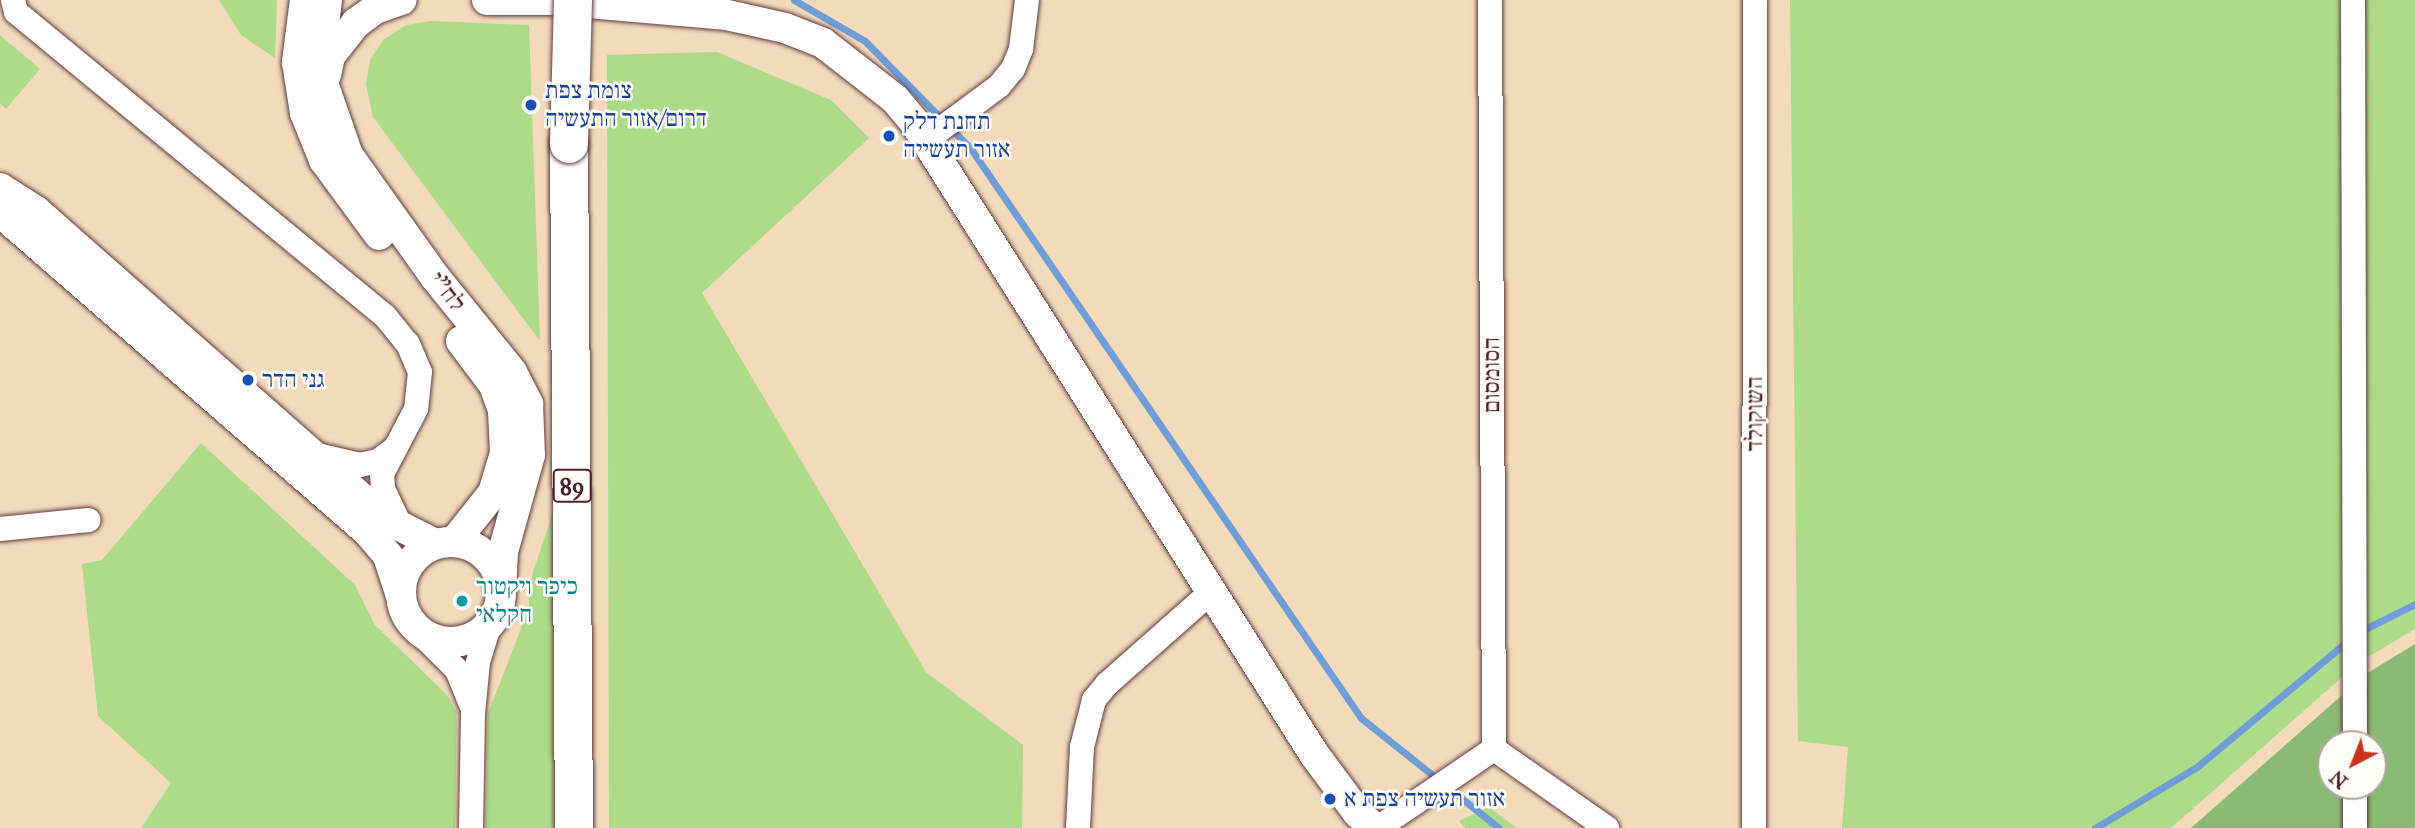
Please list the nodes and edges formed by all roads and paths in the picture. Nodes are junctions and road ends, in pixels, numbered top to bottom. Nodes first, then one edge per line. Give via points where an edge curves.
1 (13, 0) edge
2 (305, 0) edge
3 (327, 0) edge
4 (401, 0) edge
5 (486, 0) edge
6 (554, 0) edge
7 (573, 0) edge
8 (1027, 0) edge
9 (1490, 0) edge
10 (1755, 0) edge
11 (2353, 0) edge
12 (324, 86) junction
13 (926, 140) junction
14 (0, 188) edge
15 (0, 212) edge
16 (394, 449) junction
17 (313, 454) junction
18 (89, 520) dead end
19 (0, 529) edge
20 (402, 529) junction
21 (445, 543) junction
22 (501, 591) junction
23 (1211, 592) junction
24 (400, 593) junction
25 (490, 624) junction
26 (417, 630) junction
27 (473, 713) junction
28 (2355, 730) edge
29 (1494, 749) junction
30 (2355, 800) edge
31 (471, 828) edge
32 (574, 828) edge
33 (1078, 828) edge
34 (1376, 828) edge
35 (1607, 828) edge
36 (1754, 828) edge
37 (2355, 828) edge

1 - 16 street via 16,12 386,317 408,344 420,372 416,409
2 - 21 street, לח"י via 298,37 299,90 324,160 484,370 503,410 501,472 482,509
3 - 12 street, לח"י via 321,40
4 - 12 street via 375,9 356,23 330,56
5 - 6 street
6 - 13 street via 727,15 785,28 823,43 867,74
7 - 32 highway, 89, bridge via 569,144
8 - 13 street via 1021,49 1013,69 999,86
9 - 29 street, הסומסום
10 - 36 street, השוקולד
11 - 28 street
12 - 22 street, לח"י via 338,134 360,178 512,372 528,404 530,456 503,552
13 - 23 street
14 - 17 street via 36,211
15 - 24 street via 369,533 388,556
16 - 17 street via 378,461 360,465
16 - 20 street via 382,474 383,489
17 - 20 street
18 - 19 street
20 - 21 street
21 - 22 street via 481,552 498,576
21 - 24 street via 410,562
22 - 25 street
23 - 33 street via 1094,700 1082,747
23 - 34 street via 1314,754 1357,812
24 - 26 street via 402,606
25 - 26 street via 463,641 447,642
25 - 27 street via 478,662
26 - 27 street via 457,670
27 - 31 street
29 - 34 street
29 - 35 street
30 - 37 street

